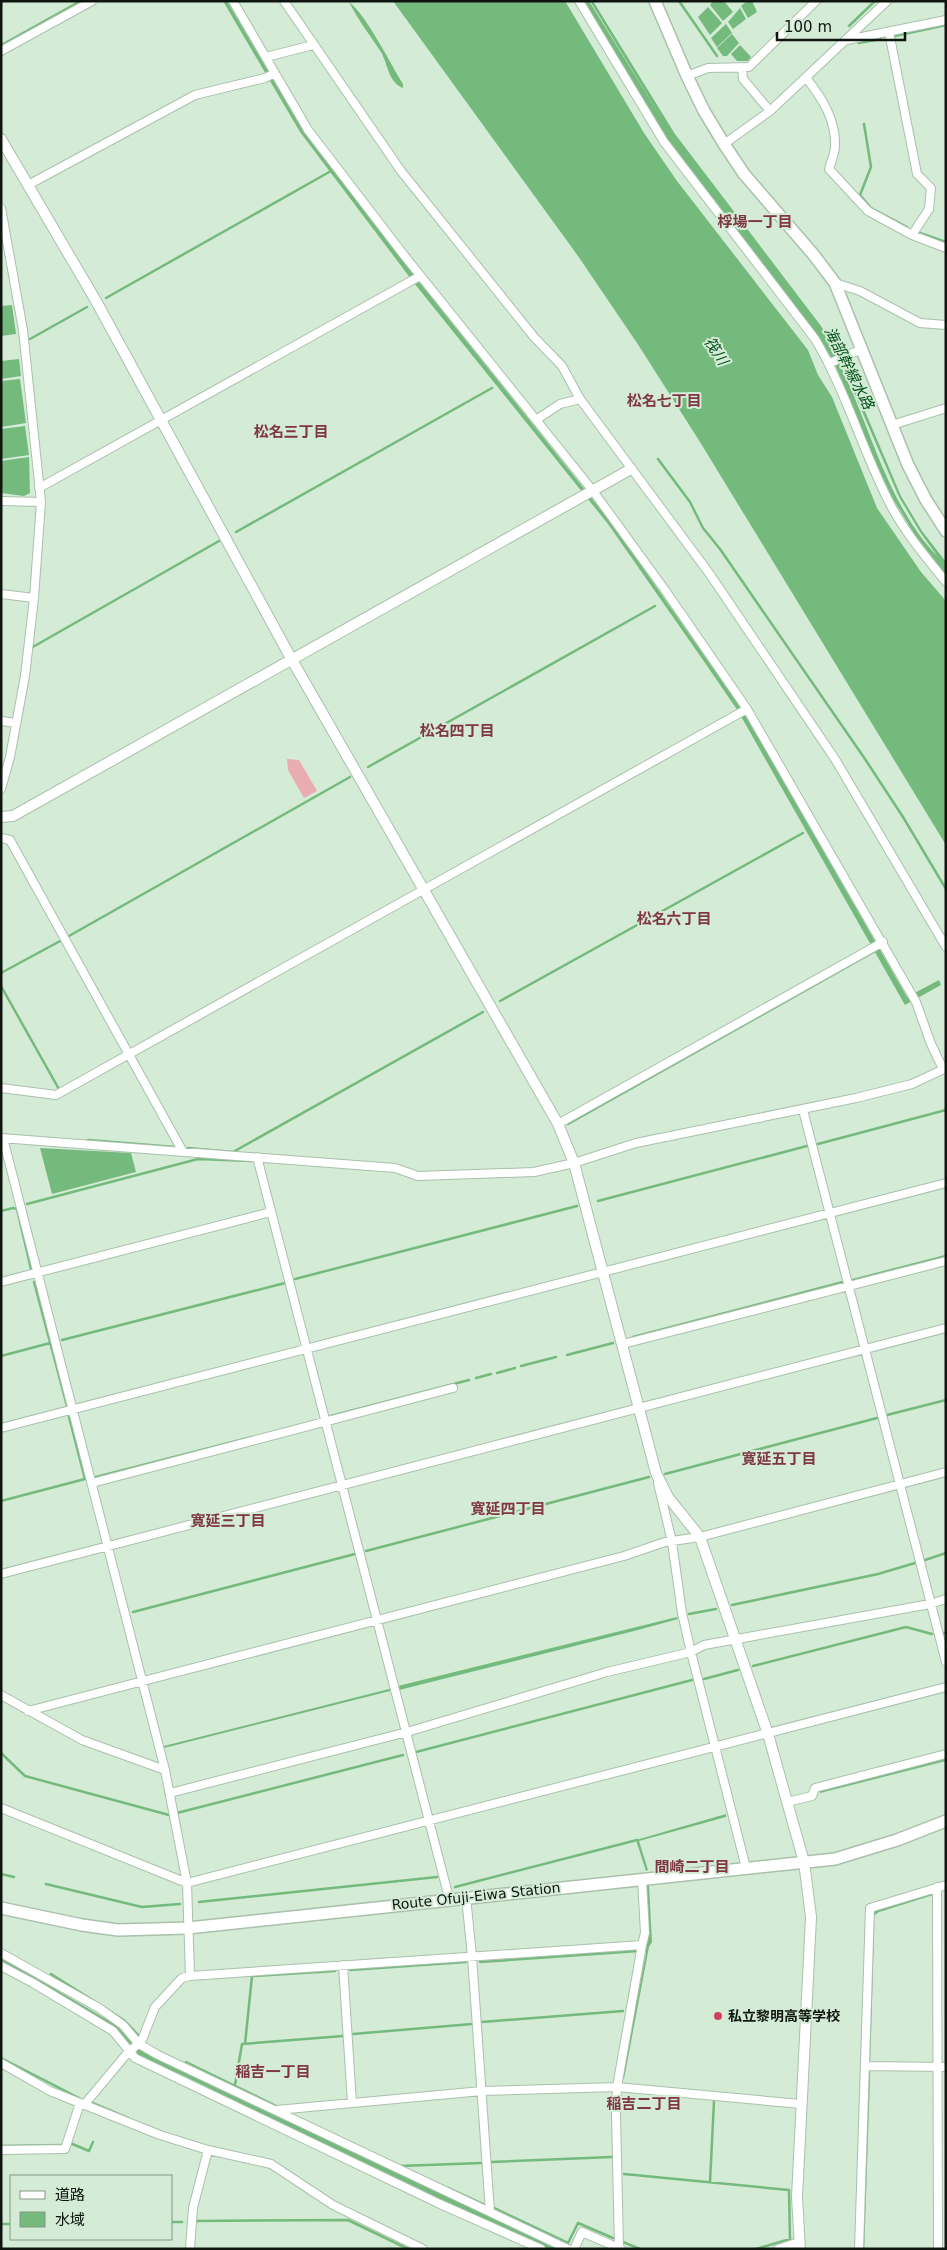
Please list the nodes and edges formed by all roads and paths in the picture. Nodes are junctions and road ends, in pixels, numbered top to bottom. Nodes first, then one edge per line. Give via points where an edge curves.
1 (92, 1) edge
2 (233, 1) edge
3 (284, 1) edge
4 (579, 1) edge
5 (655, 1) edge
6 (816, 1) edge
7 (887, 1) edge
8 (946, 20) edge
9 (889, 32) junction
10 (848, 40) junction
11 (314, 45) junction
12 (1, 51) edge
13 (266, 57) junction
14 (742, 67) junction
15 (271, 75) junction
16 (687, 76) junction
17 (807, 78) junction
18 (770, 111) junction
19 (1, 139) edge
20 (724, 144) junction
21 (28, 185) junction
22 (1, 208) edge
23 (912, 235) junction
24 (946, 248) edge
25 (417, 278) junction
26 (835, 283) junction
27 (946, 325) edge
28 (862, 349) junction
29 (831, 362) junction
30 (580, 399) junction
31 (946, 408) edge
32 (162, 419) junction
33 (536, 420) junction
34 (892, 425) junction
35 (631, 469) junction
36 (39, 488) junction
37 (589, 494) junction
38 (1, 502) edge
39 (41, 502) junction
40 (946, 531) edge
41 (946, 582) edge
42 (1, 594) edge
43 (34, 598) junction
44 (292, 660) junction
45 (743, 711) junction
46 (1, 721) edge
47 (16, 723) junction
48 (1, 790) edge
49 (1, 817) edge
50 (1, 838) edge
51 (425, 889) junction
52 (878, 944) junction
53 (946, 947) edge
54 (130, 1055) junction
55 (944, 1069) edge
56 (1, 1088) edge
57 (803, 1110) junction
58 (558, 1124) junction
59 (2, 1138) edge
60 (183, 1152) junction
61 (257, 1158) junction
62 (574, 1163) junction
63 (946, 1184) edge
64 (271, 1212) junction
65 (830, 1213) junction
66 (946, 1261) edge
67 (37, 1272) junction
68 (604, 1272) junction
69 (1, 1282) edge
70 (848, 1286) junction
71 (946, 1328) edge
72 (623, 1344) junction
73 (307, 1349) junction
74 (865, 1349) junction
75 (454, 1388) dead end
76 (640, 1408) junction
77 (73, 1410) junction
78 (326, 1422) junction
79 (1, 1428) edge
80 (946, 1472) edge
81 (656, 1473) junction
82 (92, 1483) junction
83 (342, 1484) junction
84 (899, 1484) junction
85 (700, 1537) junction
86 (672, 1542) junction
87 (109, 1545) junction
88 (1, 1574) edge
89 (946, 1599) edge
90 (930, 1604) junction
91 (378, 1620) junction
92 (736, 1639) junction
93 (691, 1652) junction
94 (946, 1662) edge
95 (144, 1681) junction
96 (946, 1687) edge
97 (1, 1695) edge
98 (28, 1711) junction
99 (407, 1732) junction
100 (768, 1734) junction
101 (716, 1747) junction
102 (946, 1754) edge
103 (165, 1770) junction
104 (170, 1793) junction
105 (787, 1802) junction
106 (1, 1808) edge
107 (946, 1821) edge
108 (430, 1822) junction
109 (804, 1862) junction
110 (746, 1868) junction
111 (642, 1879) junction
112 (186, 1884) junction
113 (946, 1884) edge
114 (937, 1887) junction
115 (466, 1897) junction
116 (450, 1898) junction
117 (1, 1908) edge
118 (188, 1928) junction
119 (641, 1949) junction
120 (1, 1953) edge
121 (472, 1956) junction
122 (1, 1966) edge
123 (343, 1966) junction
124 (190, 1976) junction
125 (139, 2044) junction
126 (130, 2052) junction
127 (1, 2063) edge
128 (865, 2066) junction
129 (942, 2066) edge
130 (617, 2087) junction
131 (482, 2091) junction
132 (352, 2103) junction
133 (82, 2104) junction
134 (801, 2104) junction
135 (275, 2110) junction
136 (1, 2150) edge
137 (208, 2150) junction
138 (490, 2212) junction
139 (799, 2245) edge
140 (620, 2248) edge
141 (190, 2249) edge
142 (423, 2249) edge
143 (541, 2249) edge
144 (568, 2249) edge
145 (574, 2249) edge
146 (778, 2249) edge
147 (859, 2249) edge
148 (938, 2249) edge

1 - 12 street
2 - 13 street
3 - 11 street
4 - 29 street via 664,142
5 - 16 main road
6 - 14 street via 749,67
7 - 10 street
8 - 9 street
9 - 10 street
9 - 23 street via 917,174 932,188 929,209
10 - 17 street
11 - 13 street
11 - 30 street via 402,171 534,337 562,366
13 - 15 street
14 - 16 street via 708,68
14 - 18 street via 743,79
15 - 21 street via 195,95
15 - 25 street
16 - 20 main road
17 - 18 street
17 - 23 street via 824,100 831,121 836,146 829,169 868,211
18 - 20 street
19 - 21 street
20 - 26 main road via 744,174
21 - 32 street
22 - 36 street via 23,330
23 - 24 street
25 - 32 street
25 - 33 street
26 - 27 street via 860,291 920,323
26 - 28 main road
28 - 29 street
28 - 34 main road
29 - 41 street via 887,499 919,549
30 - 33 street via 560,404
30 - 35 street
31 - 34 street
32 - 36 street
32 - 44 street
33 - 37 street
34 - 40 main road via 908,465
35 - 37 street
35 - 53 street via 709,573 835,759
36 - 39 street
37 - 44 street
37 - 45 street via 665,590
38 - 39 street
39 - 43 street
42 - 43 street
43 - 47 street
44 - 49 street via 13,816
44 - 51 street
45 - 51 street
45 - 52 street
46 - 47 street
47 - 48 street
50 - 54 street via 10,840
51 - 54 street
51 - 58 street
52 - 55 street via 916,1002
52 - 58 street
54 - 56 street via 56,1095
54 - 60 street
55 - 57 street via 912,1084
57 - 62 street via 636,1143
57 - 65 street
58 - 62 street
59 - 60 street
59 - 67 street
60 - 61 street
61 - 62 street via 395,1168 418,1176 534,1172
61 - 64 street
62 - 68 street
63 - 65 street
64 - 67 street
64 - 73 street
65 - 68 street
65 - 70 street
66 - 70 street
67 - 69 street
67 - 77 street
68 - 72 street
68 - 73 street
70 - 72 street
70 - 74 street
71 - 74 street
72 - 76 street
73 - 77 street
73 - 78 street
74 - 76 street
74 - 84 street
75 - 78 street
76 - 81 street
76 - 83 street
77 - 79 street
77 - 82 street
78 - 82 street
78 - 83 street
80 - 84 street
81 - 85 street via 668,1497
81 - 86 street
82 - 87 street
83 - 87 street
83 - 91 street
84 - 85 street
84 - 90 street
85 - 86 street
85 - 92 street
86 - 91 street
86 - 93 street
87 - 88 street
87 - 95 street
89 - 90 street
90 - 92 street
90 - 94 street
91 - 95 street
91 - 99 street
92 - 93 street via 704,1645
92 - 100 street
93 - 99 street via 607,1672
93 - 101 street
95 - 98 street
95 - 103 street
96 - 100 street
97 - 98 street
98 - 103 street via 82,1740
99 - 104 street
99 - 108 street
100 - 101 street
100 - 105 street
101 - 108 street
101 - 110 street
102 - 105 street via 815,1788 812,1796
103 - 104 street
104 - 112 street
105 - 109 street
106 - 112 street
107 - 109 main road, Route Ofuji-Eiwa Station via 853,1855
108 - 112 street
108 - 116 street
109 - 110 main road, Route Ofuji-Eiwa Station
109 - 134 street via 811,1917
110 - 111 main road, Route Ofuji-Eiwa Station
111 - 115 main road, Route Ofuji-Eiwa Station
111 - 119 street via 645,1933
112 - 118 street
113 - 114 street
114 - 128 street via 870,1908
114 - 129 street
115 - 116 main road, Route Ofuji-Eiwa Station
115 - 121 street
116 - 118 main road, Route Ofuji-Eiwa Station
117 - 118 main road, Route Ofuji-Eiwa Station via 118,1930
118 - 124 street
119 - 121 street
119 - 130 street
120 - 125 street via 99,2008 123,2025
121 - 123 street
121 - 131 street
122 - 126 street via 113,2031
123 - 124 street
123 - 132 street
124 - 125 street via 182,1978 155,2007
125 - 126 street
125 - 135 street via 158,2056
126 - 133 street
126 - 143 street via 135,2058
127 - 133 street via 50,2091
128 - 129 street
128 - 147 street
129 - 148 street
130 - 131 street
130 - 134 street
130 - 140 street
131 - 132 street
131 - 138 street
132 - 135 street
133 - 136 street via 65,2149
133 - 137 street
134 - 139 street via 797,2197
135 - 138 street
137 - 141 street via 193,2208
137 - 142 street via 271,2164 334,2205
138 - 144 street
139 - 146 street
140 - 145 street via 582,2232

